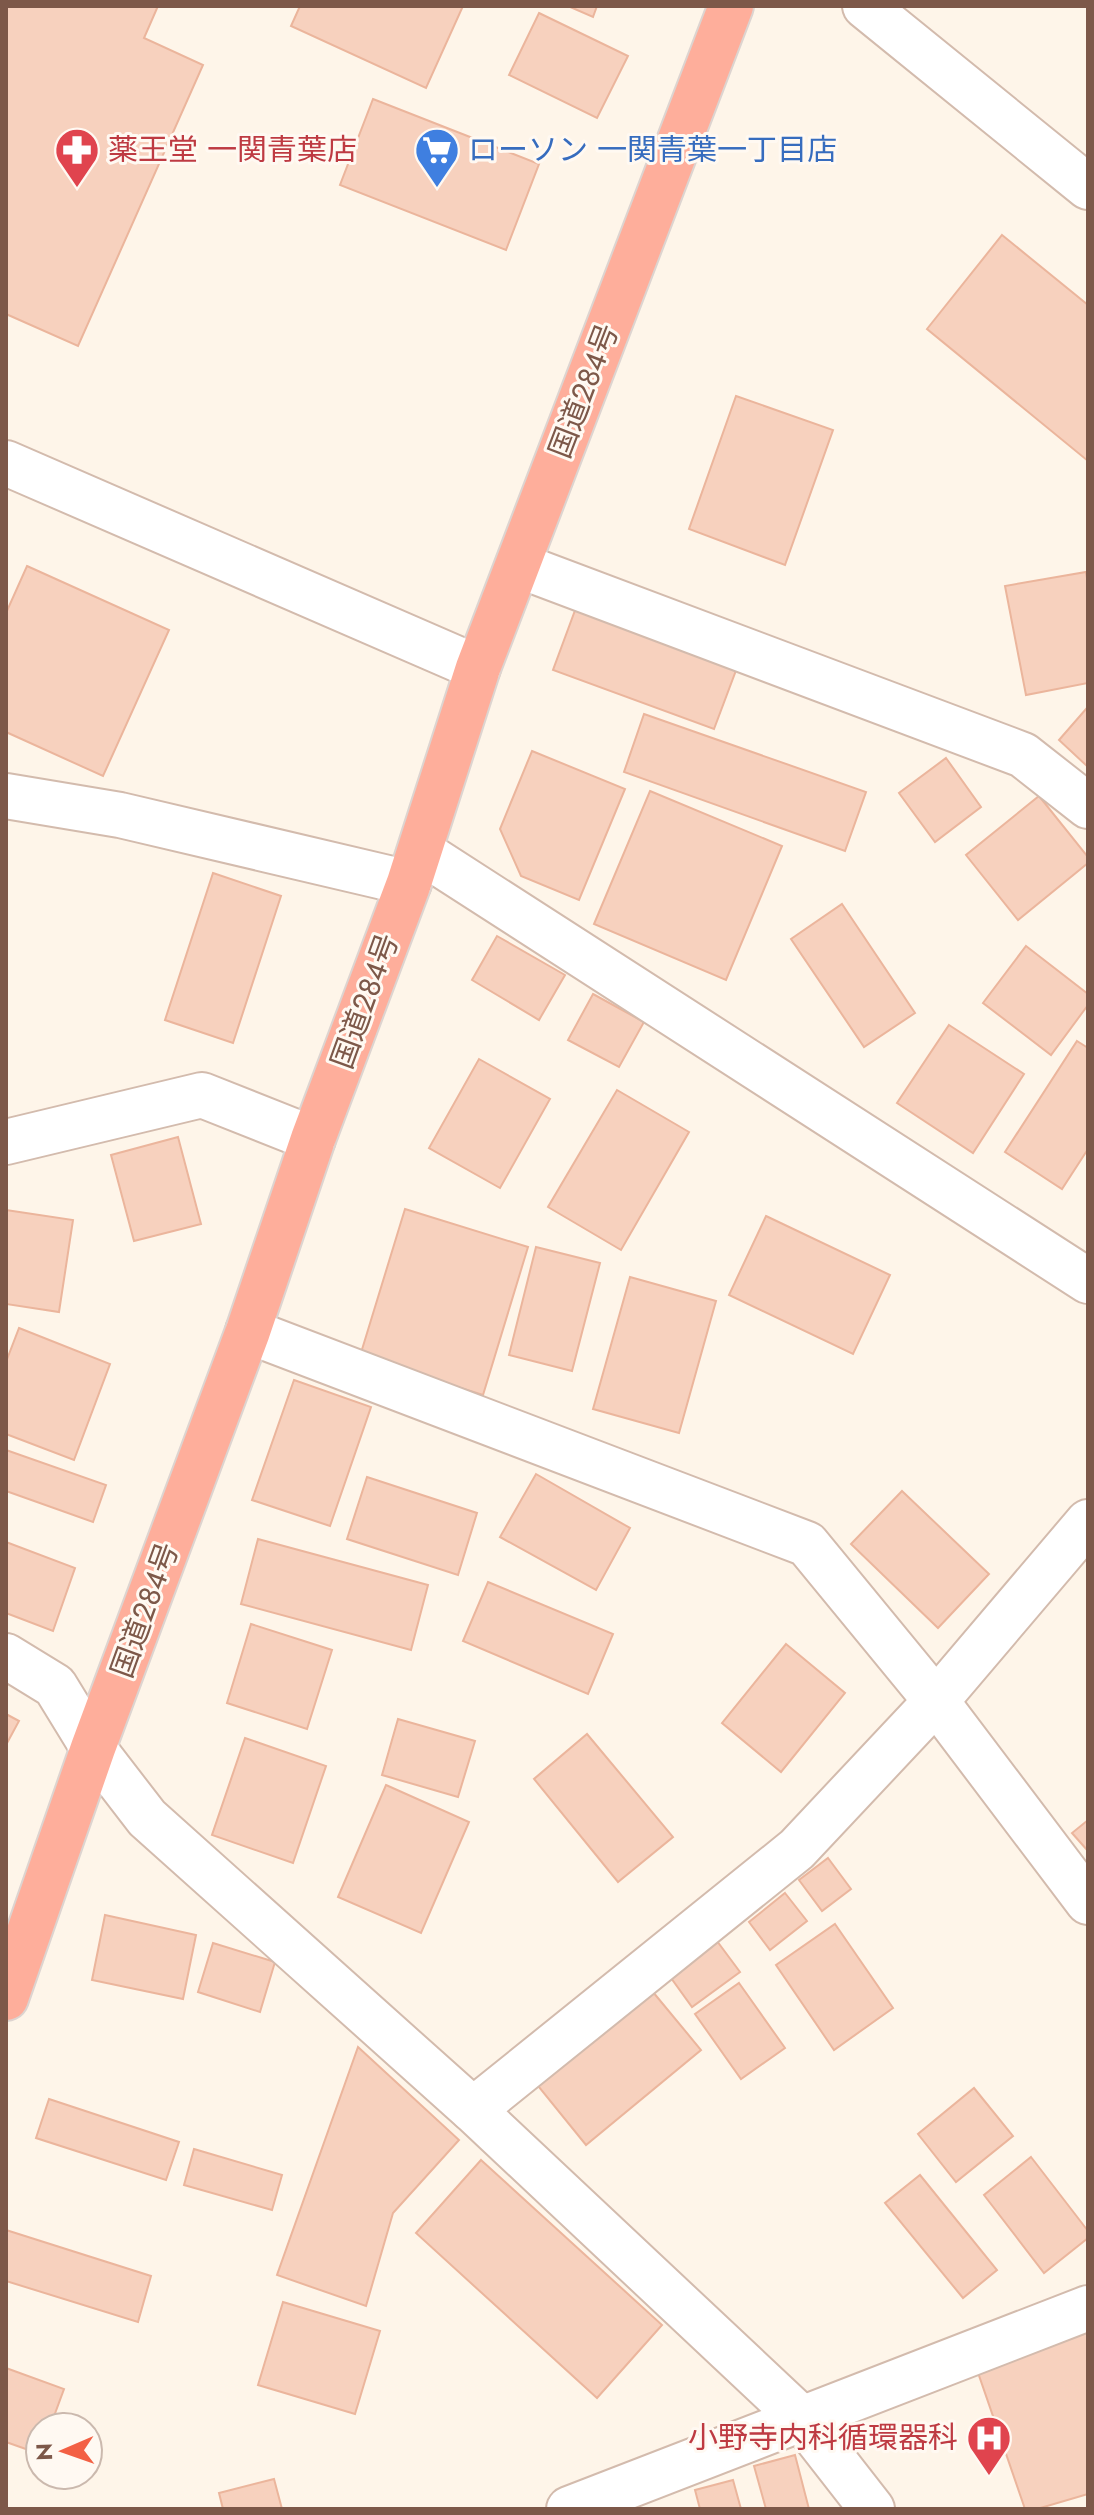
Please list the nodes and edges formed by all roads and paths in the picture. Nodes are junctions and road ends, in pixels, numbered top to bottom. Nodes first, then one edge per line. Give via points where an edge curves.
1 (731, 6) edge
2 (865, 6) edge
3 (1088, 187) edge
4 (6, 463) edge
5 (518, 565) junction
6 (478, 668) junction
7 (6, 796) edge
8 (1088, 806) edge
9 (415, 867) junction
10 (313, 1139) junction
11 (6, 1142) edge
12 (1088, 1281) edge
13 (248, 1331) junction
14 (1088, 1522) edge
15 (6, 1656) edge
16 (936, 1701) junction
17 (93, 1748) junction
18 (1088, 1902) edge
19 (6, 1998) edge
20 (473, 2110) junction
21 (1088, 2308) edge
22 (801, 2418) junction
23 (569, 2509) edge
24 (872, 2509) edge

1 - 5 highway, 国道284号
2 - 3 street
4 - 6 street
5 - 6 highway, 国道284号
5 - 8 street via 1023,755
6 - 9 highway, 国道284号
7 - 9 street
9 - 10 highway, 国道284号
9 - 12 street
10 - 11 street via 202,1095
10 - 13 highway, 国道284号
13 - 16 street via 807,1544
13 - 17 highway, 国道284号
14 - 16 street
15 - 17 street via 55,1686
16 - 18 street
16 - 20 street via 797,1849
17 - 19 highway, 国道284号
17 - 20 street via 147,1818
20 - 22 street
21 - 22 street
22 - 23 street
22 - 24 street

